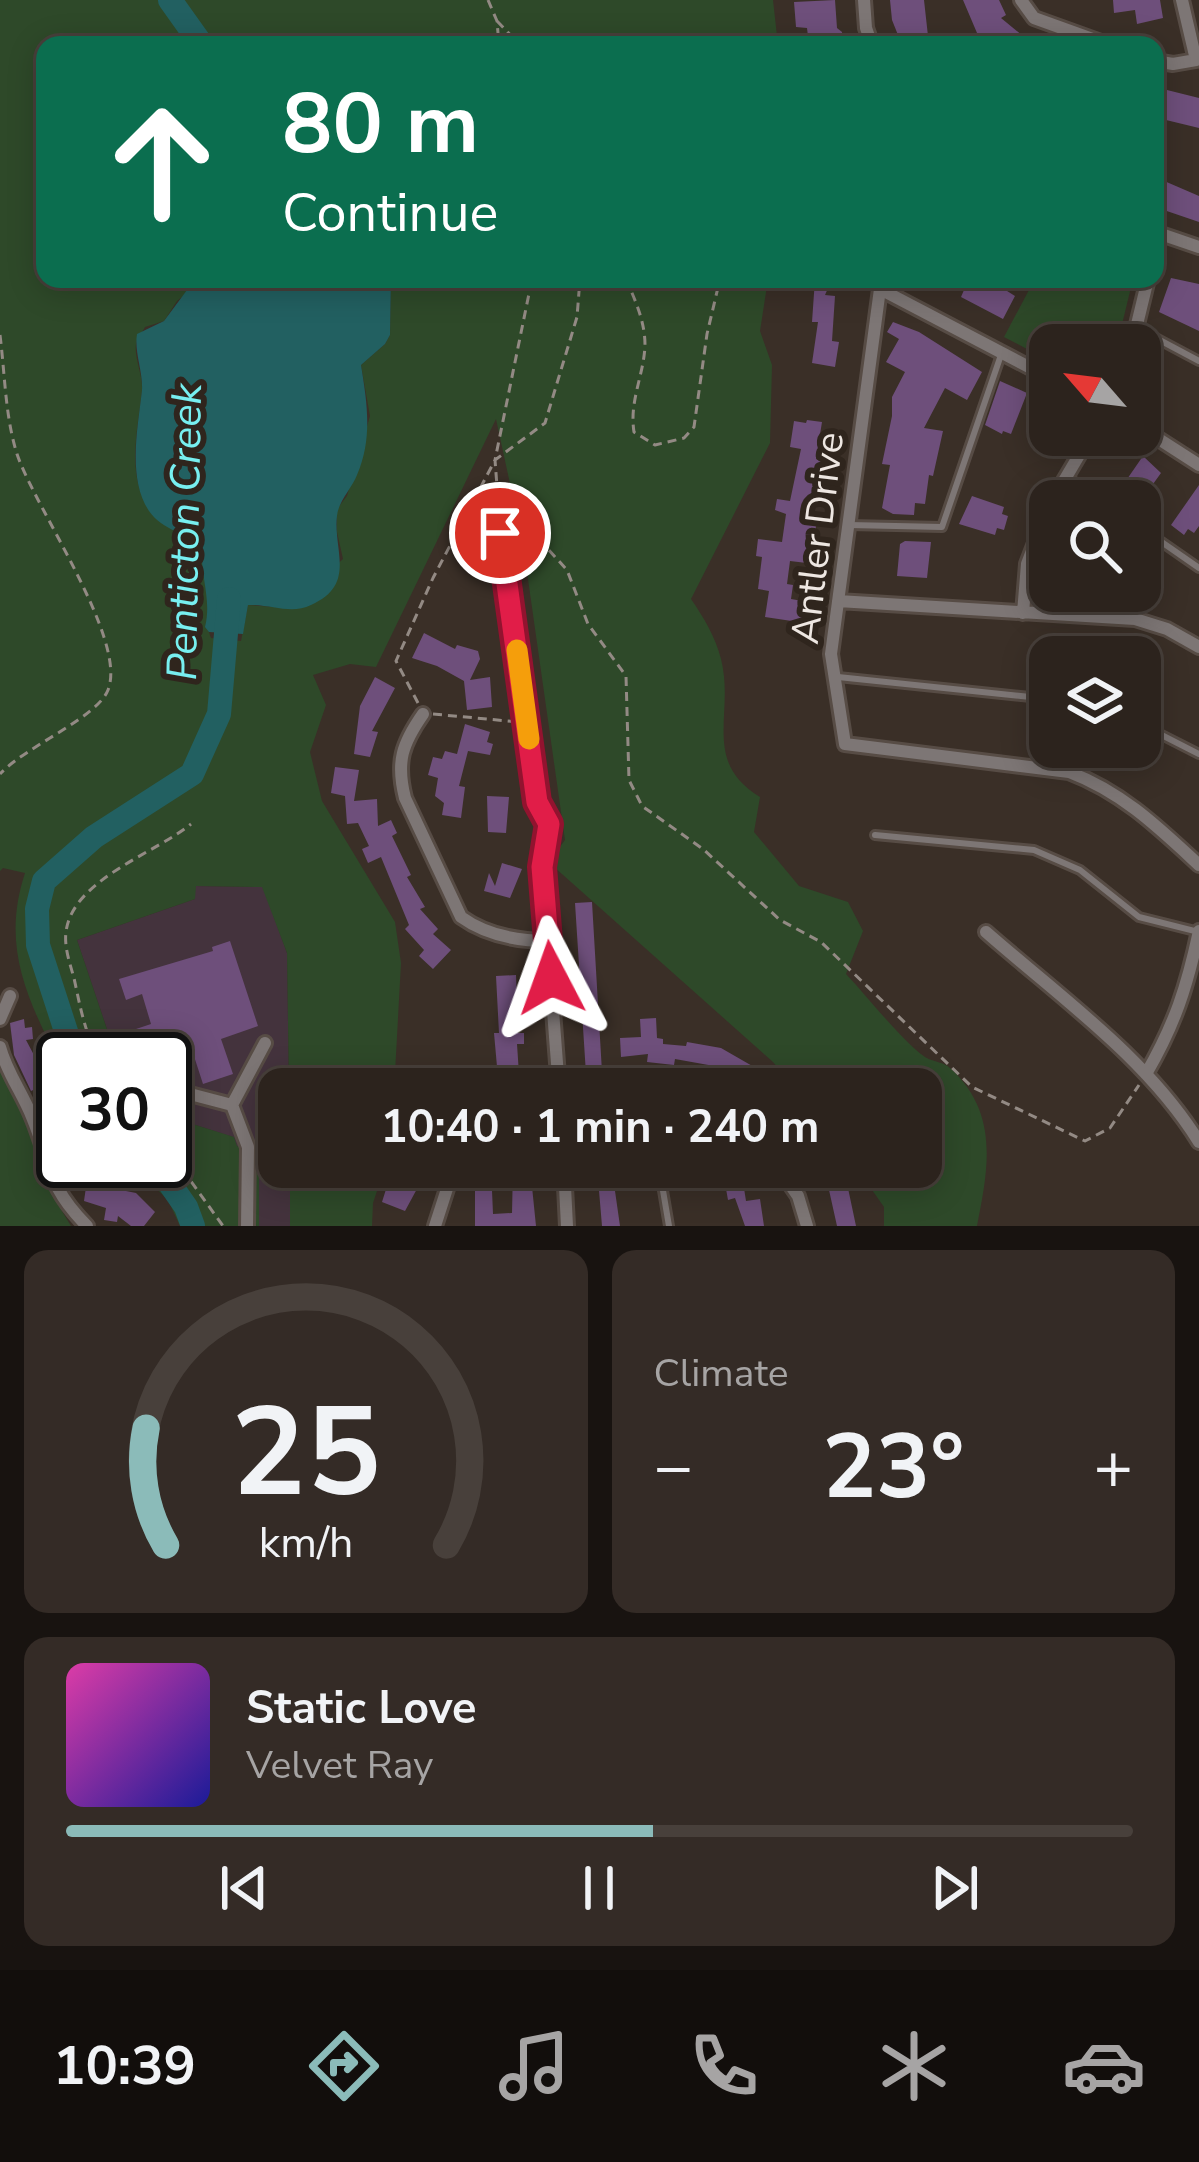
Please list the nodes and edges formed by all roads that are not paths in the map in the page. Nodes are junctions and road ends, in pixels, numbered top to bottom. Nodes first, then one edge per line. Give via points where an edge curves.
1 (864, 0) edge
2 (1022, 0) edge
3 (1182, 0) edge
4 (869, 36) edge
5 (1083, 36) edge
6 (1164, 63) edge
7 (1164, 234) edge
8 (1199, 247) edge
9 (1146, 288) edge
10 (1138, 324) edge
11 (1161, 341) edge
12 (1002, 352) junction
13 (1199, 361) edge
14 (1029, 367) edge
15 (1161, 441) edge
16 (1078, 456) edge
17 (1199, 465) edge
18 (1066, 476) junction
19 (1064, 480) edge
20 (1072, 480) edge
21 (848, 525) junction
22 (500, 533) road end
23 (1161, 542) edge
24 (1029, 559) edge
25 (1199, 568) edge
26 (838, 601) junction
27 (1022, 613) junction
28 (1199, 647) edge
29 (835, 677) junction
30 (1029, 697) edge
31 (423, 714) road end
32 (1161, 735) edge
33 (1199, 754) edge
34 (549, 824) joint
35 (875, 835) dead end
36 (1199, 865) edge
37 (1199, 931) edge
38 (986, 932) dead end
39 (549, 941) junction
40 (10, 996) dead end
41 (0, 1019) edge
42 (265, 1043) dead end
43 (0, 1047) edge
44 (558, 1068) edge
45 (1146, 1074) junction
46 (192, 1095) edge
47 (232, 1105) junction
48 (1199, 1142) edge
49 (447, 1188) edge
50 (565, 1188) edge
51 (663, 1188) edge
52 (792, 1188) edge
53 (87, 1226) edge
54 (248, 1226) edge
55 (435, 1226) edge
56 (567, 1226) edge
57 (669, 1226) edge
58 (807, 1226) edge

1 - 4 street
2 - 5 street via 1034,18
3 - 6 street via 1196,60
7 - 8 street
9 - 10 street
11 - 13 lane
12 - 14 street, Antler Drive
12 - 21 lane via 942,526
12 - 21 street, Antler Drive via 880,289
15 - 17 street
16 - 18 street
18 - 19 street
18 - 20 lane
21 - 26 street, Antler Drive
22 - 34 lane via 537,802
23 - 25 lane
24 - 27 street
26 - 27 street
26 - 29 street, Antler Drive
27 - 28 street via 1135,620
29 - 30 lane
29 - 36 street, Antler Drive via 845,744 1069,772 1127,800
31 - 39 street via 402,742 400,779 461,916 478,929
32 - 33 lane
34 - 39 street via 542,867
35 - 37 lane via 1034,850 1080,870 1139,917
37 - 45 street via 1184,1000
38 - 45 street
39 - 44 street
40 - 41 street
42 - 47 street
43 - 53 street via 51,1180
45 - 48 street
46 - 47 street
47 - 54 street via 248,1147
49 - 55 street
50 - 56 street
51 - 57 lane
52 - 58 street

